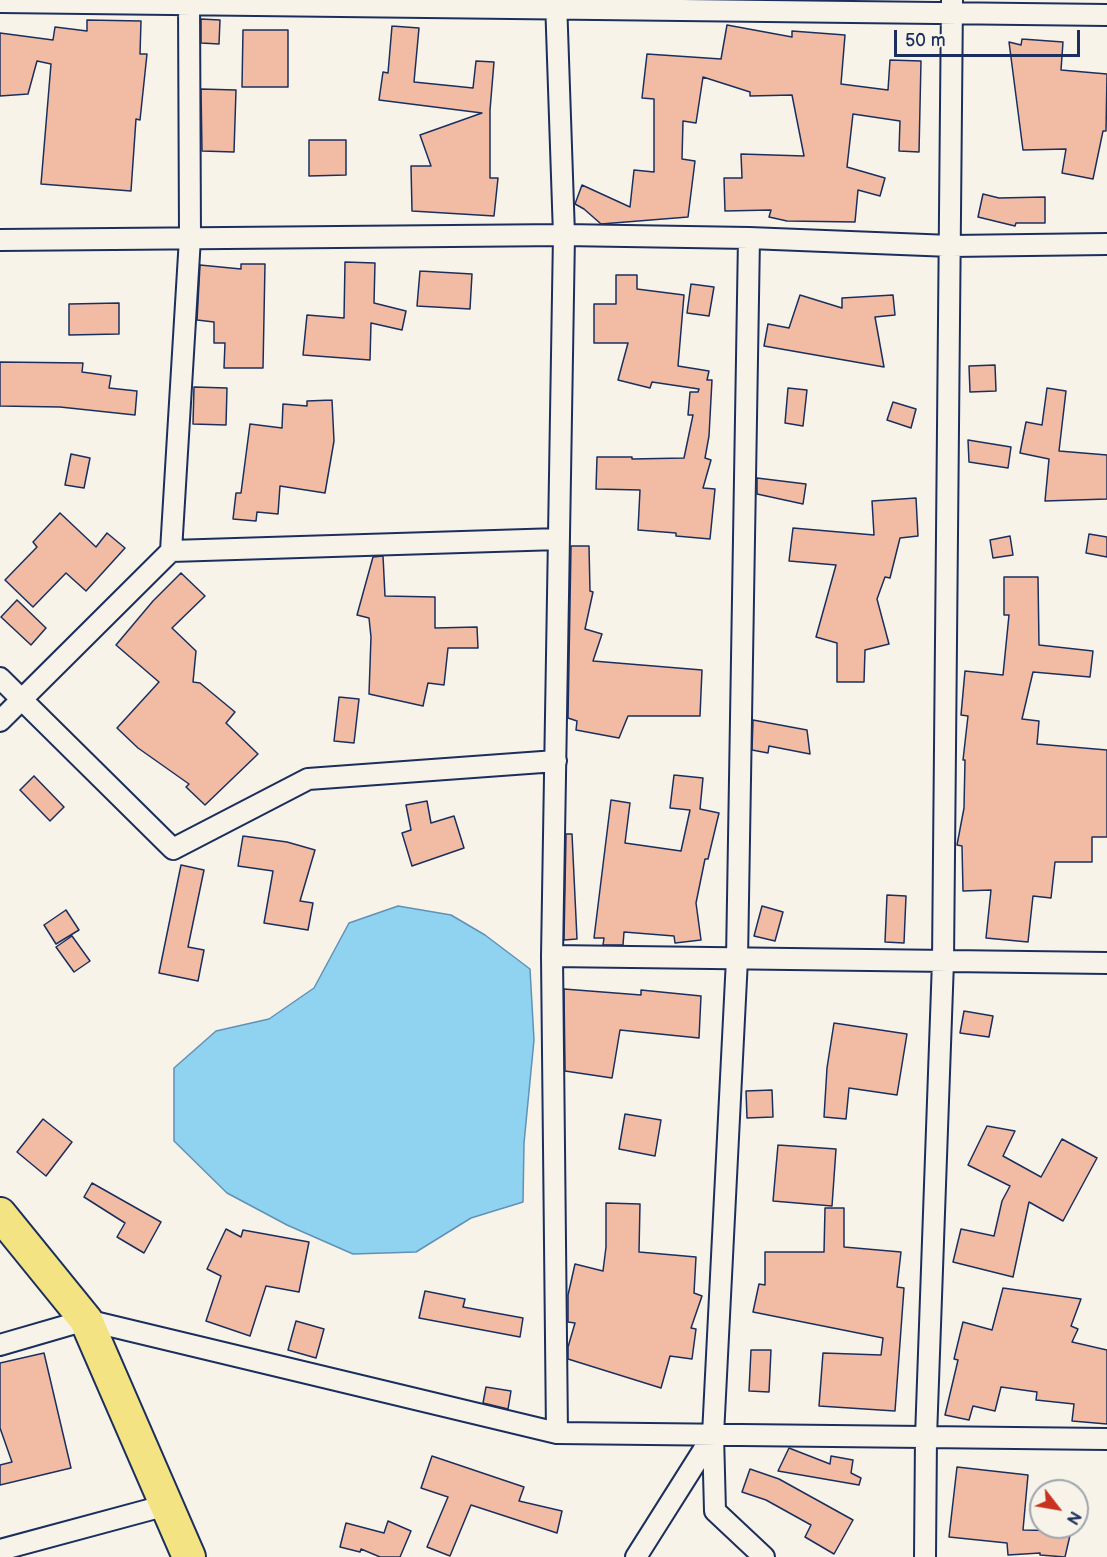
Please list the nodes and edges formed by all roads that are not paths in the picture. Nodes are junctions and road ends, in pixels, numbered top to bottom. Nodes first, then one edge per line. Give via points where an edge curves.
1 (0, 2) edge
2 (189, 2) edge
3 (556, 4) edge
4 (731, 5) edge
5 (952, 6) edge
6 (1107, 15) edge
7 (564, 235) junction
8 (190, 238) junction
9 (749, 238) junction
10 (0, 240) edge
11 (1107, 244) edge
12 (951, 246) junction
13 (559, 539) junction
14 (171, 551) junction
15 (0, 678) edge
16 (22, 700) junction
17 (0, 721) edge
18 (556, 762) junction
19 (552, 956) junction
20 (737, 959) junction
21 (943, 961) junction
22 (1107, 963) edge
23 (0, 1214) edge
24 (86, 1320) junction
25 (0, 1345) edge
26 (557, 1433) junction
27 (713, 1435) junction
28 (926, 1437) junction
29 (1107, 1439) edge
30 (167, 1505) junction
31 (0, 1550) edge
32 (189, 1557) edge
33 (636, 1557) edge
34 (764, 1557) edge
35 (925, 1557) edge

1 - 2 street
2 - 3 street
2 - 8 street
3 - 4 street
3 - 7 street
4 - 5 street
5 - 6 street
5 - 12 street
7 - 8 street
7 - 9 street
7 - 13 street
8 - 10 street
8 - 14 street
9 - 12 street
9 - 20 street
11 - 12 street
12 - 21 street
13 - 14 street
13 - 18 street
14 - 16 street
15 - 16 street
16 - 17 street
16 - 18 street via 173,849 308,779
18 - 19 street
19 - 20 street
19 - 26 street
20 - 21 street
20 - 27 street
21 - 22 street
21 - 28 street
23 - 24 highway
24 - 25 street
24 - 26 street
24 - 30 highway
26 - 27 street
27 - 28 street
27 - 33 street
27 - 34 street via 715,1511
28 - 29 street
28 - 35 street
30 - 31 street
30 - 32 highway

